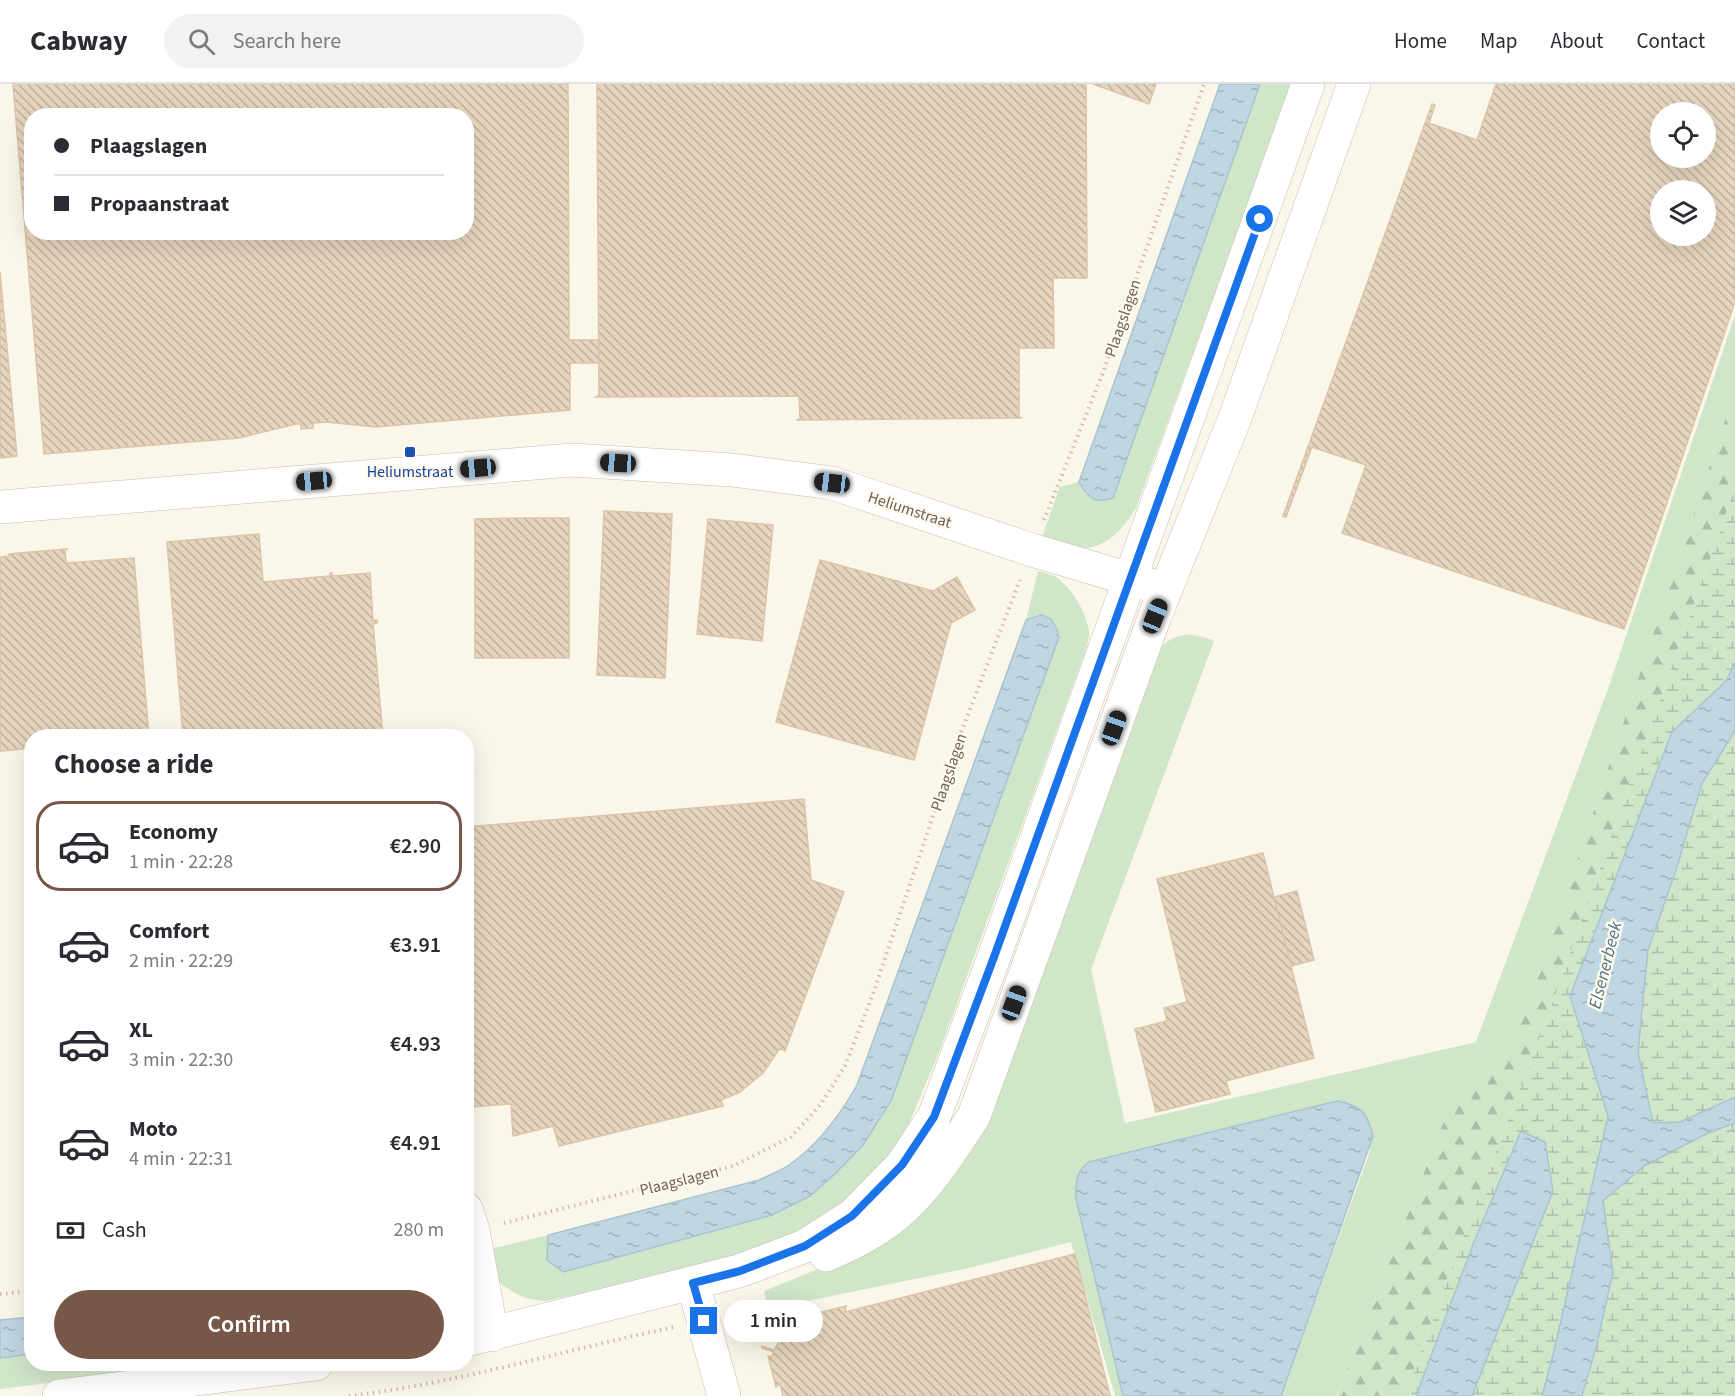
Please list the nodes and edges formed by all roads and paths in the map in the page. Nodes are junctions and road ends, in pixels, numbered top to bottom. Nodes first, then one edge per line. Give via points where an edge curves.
1 (1204, 84) edge
2 (1308, 84) edge
3 (1354, 84) edge
4 (0, 507) edge
5 (1032, 550) junction
6 (1129, 578) junction
7 (1165, 591) junction
8 (474, 1219) edge
9 (740, 1271) junction
10 (474, 1272) edge
11 (693, 1283) junction
12 (24, 1292) edge
13 (0, 1294) edge
14 (704, 1321) junction
15 (479, 1337) edge
16 (267, 1371) edge
17 (119, 1392) edge
18 (59, 1396) edge
19 (349, 1396) edge
20 (724, 1396) edge

1 - 5 path, Plaagslagen via 1104,370
2 - 6 street
3 - 7 street via 1235,418
4 - 5 street, Heliumstraat via 572,460 732,470 832,483
5 - 6 street, Heliumstraat
5 - 8 path, Plaagslagen via 962,730 873,994 845,1066 821,1104 791,1137 733,1166
6 - 7 street, Heliumstraat
6 - 9 street via 934,1117 902,1165 852,1216 805,1246
7 - 9 street via 974,1116 948,1156 895,1215 829,1254 801,1263
9 - 11 street
10 - 15 street
11 - 14 street
11 - 15 street
12 - 13 path
14 - 19 path via 500,1370 396,1391
14 - 20 street
16 - 17 street
17 - 18 street

